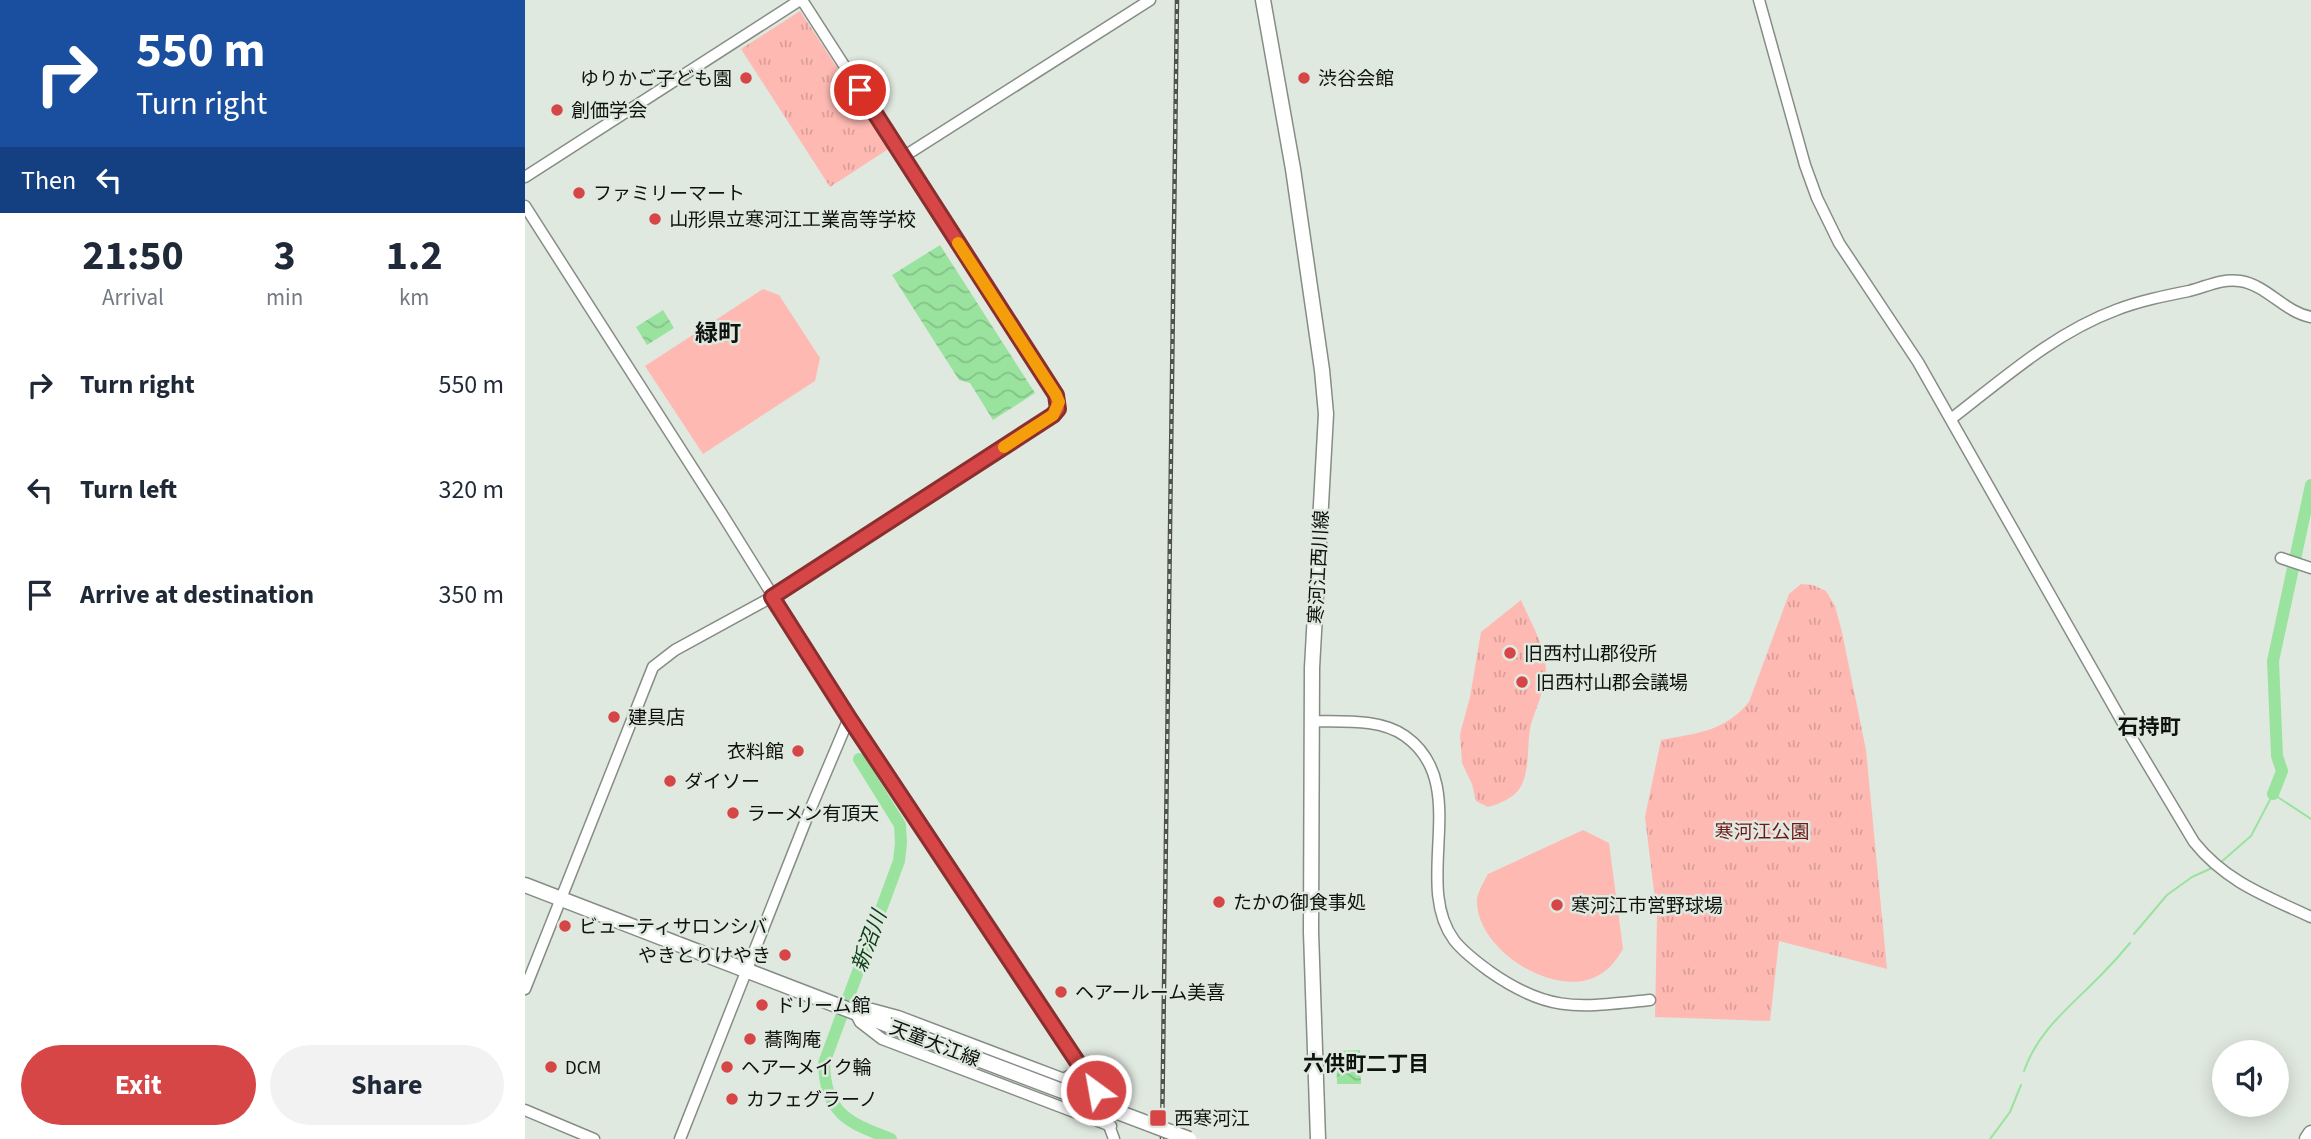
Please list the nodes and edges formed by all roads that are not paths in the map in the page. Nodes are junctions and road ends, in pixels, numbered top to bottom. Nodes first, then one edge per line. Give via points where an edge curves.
1 (801, 0) edge
2 (1150, 0) edge
3 (1263, 0) edge
4 (1759, 0) edge
5 (903, 157) junction
6 (525, 177) edge
7 (525, 206) edge
8 (2311, 317) edge
9 (1951, 419) junction
10 (2281, 558) dead end
11 (2311, 568) edge
12 (772, 597) junction
13 (849, 718) junction
14 (1312, 721) junction
15 (525, 885) edge
16 (562, 900) junction
17 (2311, 917) edge
18 (748, 970) junction
19 (525, 989) edge
20 (1650, 1000) dead end
21 (847, 1009) junction
22 (1081, 1068) junction
23 (525, 1110) edge
24 (1111, 1126) junction
25 (2311, 1133) edge
26 (594, 1139) edge
27 (680, 1139) edge
28 (1114, 1139) edge
29 (1189, 1139) edge
30 (1318, 1139) edge
31 (2307, 1139) edge

1 - 5 street
1 - 6 street
2 - 5 street
3 - 14 main road, 寒河江西川線 via 1293,169 1326,414
4 - 9 street via 1817,198 1839,243
5 - 12 street via 1056,395 1058,409
7 - 12 street
8 - 9 street via 2239,280 2217,281 2139,302 2038,352
9 - 17 street via 2194,842 2222,872
10 - 11 street
12 - 13 street
12 - 16 street via 653,667
13 - 18 street
13 - 22 street
14 - 20 street via 1390,728 1413,743 1429,762 1437,791 1441,909 1453,939 1464,951 1542,1001 1580,1005
14 - 30 main road, 寒河江西川線 via 1311,932
15 - 16 main road, 天童大江線
16 - 18 main road, 天童大江線
16 - 19 street
18 - 21 main road, 天童大江線
18 - 27 street
21 - 22 street via 898,1016 1064,1079
21 - 24 street via 882,1039
21 - 29 main road, 天童大江線, bridge
22 - 24 street
23 - 26 street
24 - 28 street
25 - 31 main road

